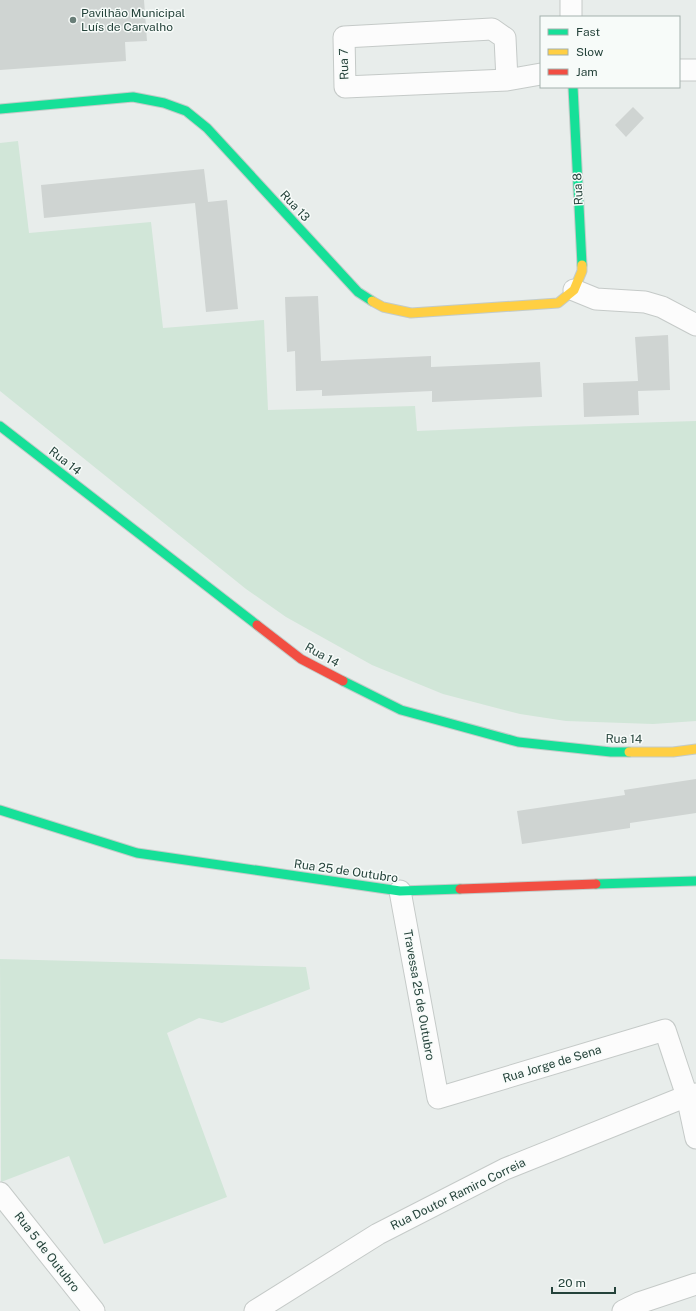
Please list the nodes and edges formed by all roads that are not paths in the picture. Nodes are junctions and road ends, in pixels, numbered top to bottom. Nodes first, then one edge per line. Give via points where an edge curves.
1 (571, 0) edge
2 (571, 16) edge
3 (680, 70) edge
4 (696, 70) edge
5 (540, 74) edge
6 (507, 80) junction
7 (573, 88) edge
8 (0, 109) edge
9 (574, 290) junction
10 (696, 325) edge
11 (0, 426) edge
12 (696, 749) edge
13 (0, 810) edge
14 (696, 881) edge
15 (400, 891) junction
16 (691, 1095) edge
17 (438, 1098) joint
18 (696, 1138) edge
19 (0, 1192) edge
20 (696, 1284) edge
21 (94, 1311) edge
22 (256, 1311) edge
23 (623, 1311) edge

1 - 2 street
3 - 4 street
5 - 6 street, Rua 7
6 - 6 street, Rua 7 via 505,38 492,29 344,38 345,87
7 - 9 street, Rua 8 via 582,271
8 - 9 street, Rua 13 via 133,97 164,103 186,111 207,128 358,292 383,307 411,313 558,303
9 - 10 street via 596,299 645,302 662,307
11 - 12 street, Rua 14 via 301,659 400,710 518,742 611,752 673,752
13 - 15 street, Rua 25 de Outubro via 137,853
14 - 15 street, Rua 25 de Outubro
15 - 17 street, Travessa 25 de Outubro
16 - 17 street, Rua Jorge de Sena via 665,1030
16 - 18 street
16 - 22 street, Rua Doutor Ramiro Correia via 505,1169 378,1234
19 - 21 street, Rua 5 de Outubro
20 - 23 street

